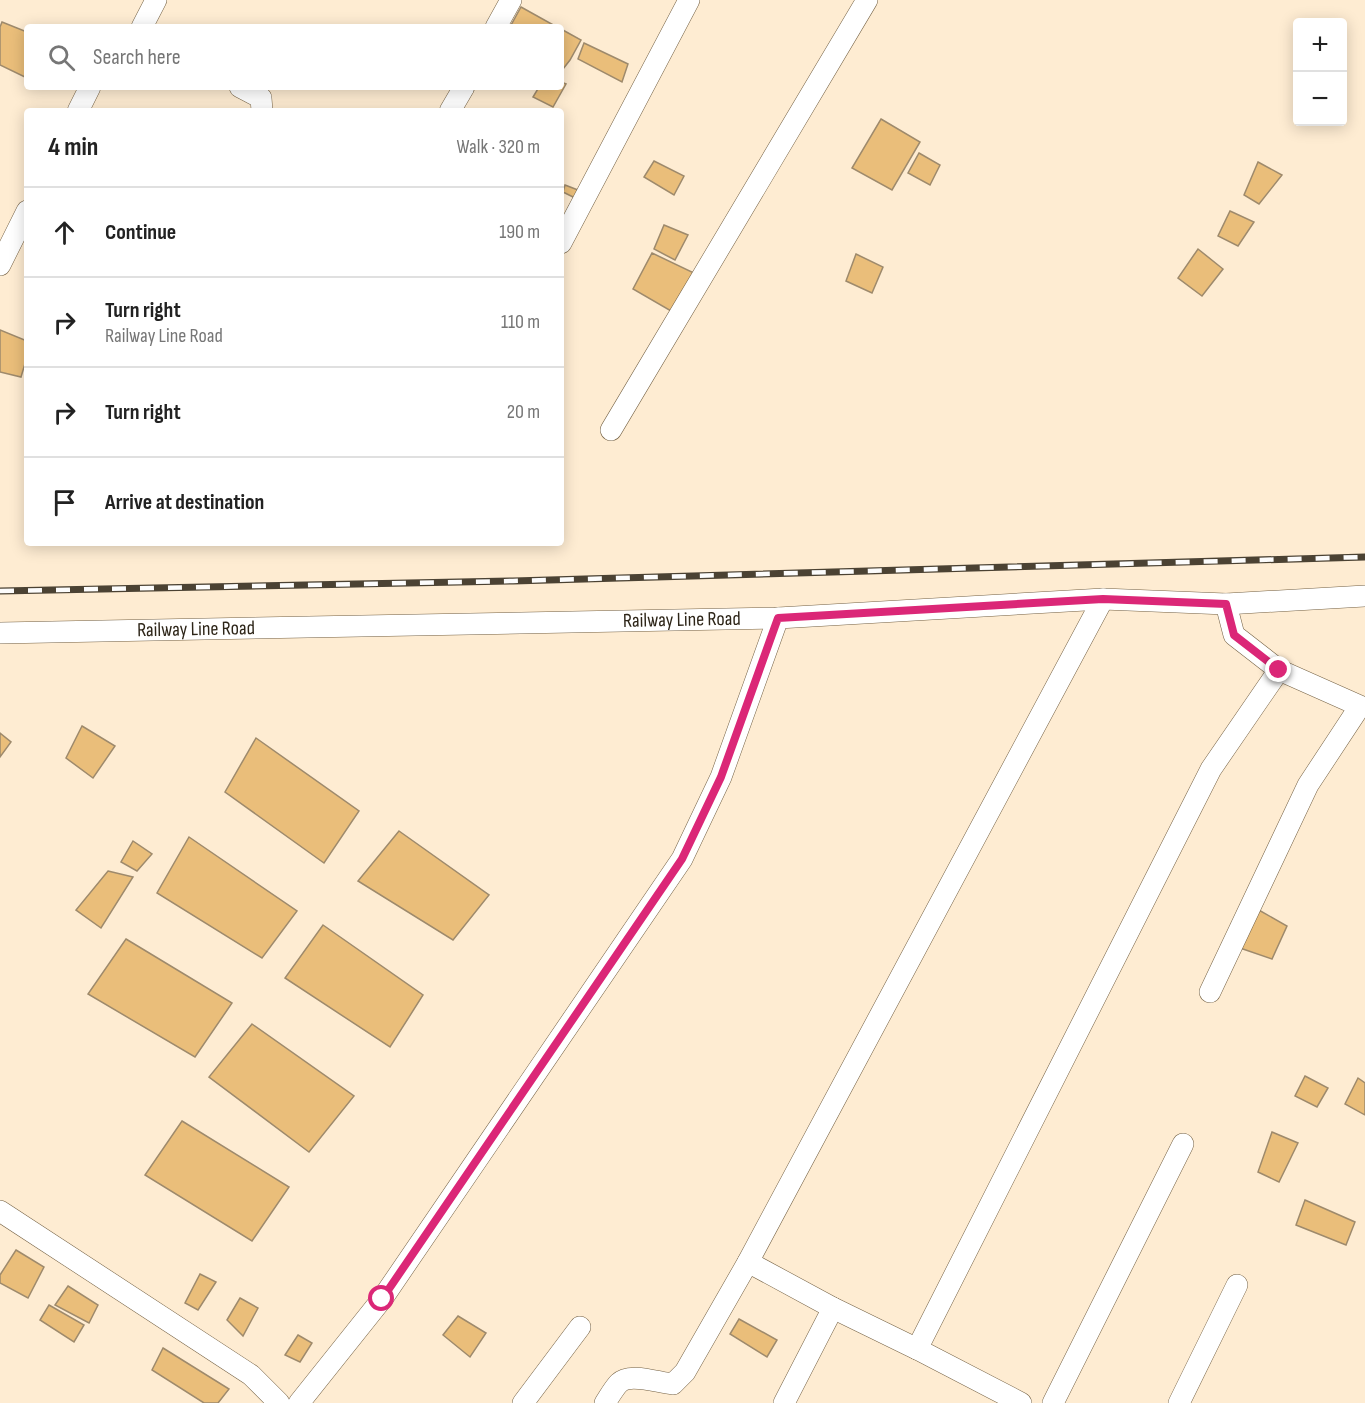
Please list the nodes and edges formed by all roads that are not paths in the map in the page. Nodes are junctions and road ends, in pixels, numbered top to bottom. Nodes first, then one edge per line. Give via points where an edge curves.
1 (156, 0) edge
2 (511, 0) edge
3 (688, 0) edge
4 (867, 0) edge
5 (144, 24) edge
6 (498, 24) edge
7 (88, 90) edge
8 (246, 90) edge
9 (462, 90) edge
10 (80, 108) edge
11 (262, 108) edge
12 (452, 108) edge
13 (24, 217) edge
14 (564, 237) edge
15 (0, 265) edge
16 (611, 430) dead end
17 (1365, 596) edge
18 (1103, 599) junction
19 (1226, 604) junction
20 (778, 618) junction
21 (0, 633) edge
22 (1279, 670) junction
23 (1210, 992) dead end
24 (1183, 1144) dead end
25 (0, 1211) edge
26 (748, 1262) junction
27 (1237, 1285) dead end
28 (833, 1308) junction
29 (580, 1327) dead end
30 (917, 1349) junction
31 (279, 1403) edge
32 (299, 1403) edge
33 (523, 1403) edge
34 (605, 1403) edge
35 (784, 1403) edge
36 (1021, 1403) edge
37 (1053, 1403) edge
38 (1179, 1403) edge

1 - 5 street
2 - 6 street
3 - 14 street
4 - 16 street
7 - 10 street
8 - 11 street via 261,98
9 - 12 street
13 - 15 street
17 - 19 street, Railway Line Road
18 - 19 street, Railway Line Road
18 - 20 street, Railway Line Road
18 - 26 street
19 - 22 street via 1234,635
20 - 21 street, Railway Line Road
20 - 32 street via 721,777 682,859 382,1299
22 - 23 street via 1360,706 1308,785
22 - 30 street via 1211,769
24 - 37 street
25 - 31 street via 251,1375
26 - 28 street
26 - 34 street via 685,1372 673,1384 627,1379 621,1381
27 - 38 street
28 - 30 street
28 - 35 street
29 - 33 street
30 - 36 street

